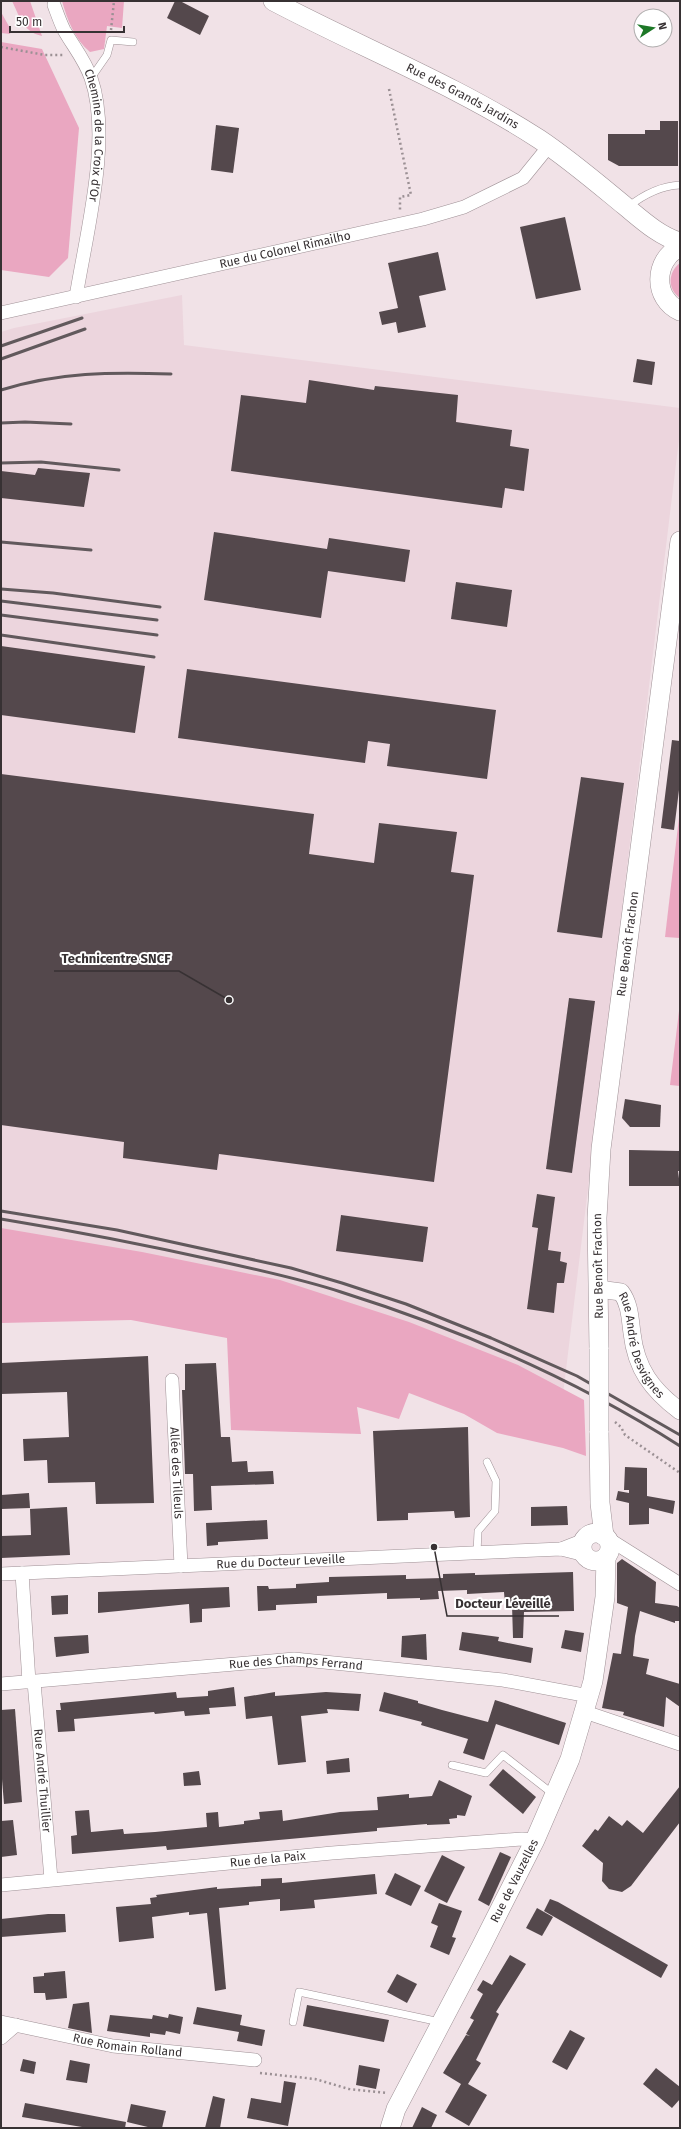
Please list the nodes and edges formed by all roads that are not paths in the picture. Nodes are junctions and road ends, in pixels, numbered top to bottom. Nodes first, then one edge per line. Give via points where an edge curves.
1 (273, 1) edge
2 (54, 2) edge
3 (133, 42) dead end
4 (91, 78) junction
5 (549, 146) junction
6 (680, 185) edge
7 (632, 212) junction
8 (680, 242) edge
9 (680, 247) edge
10 (664, 260) junction
11 (76, 297) junction
12 (680, 311) edge
13 (1, 313) edge
14 (680, 541) edge
15 (598, 1289) junction
16 (172, 1380) dead end
17 (680, 1411) edge
18 (486, 1462) dead end
19 (597, 1547) junction
20 (477, 1553) junction
21 (181, 1566) junction
22 (22, 1573) junction
23 (1, 1574) edge
24 (680, 1584) edge
25 (31, 1682) junction
26 (1, 1684) edge
27 (587, 1704) junction
28 (680, 1744) edge
29 (452, 1765) dead end
30 (555, 1796) junction
31 (535, 1840) junction
32 (51, 1879) junction
33 (1, 1885) edge
34 (1, 2022) edge
35 (293, 2022) dead end
36 (442, 2022) junction
37 (16, 2025) junction
38 (1, 2038) edge
39 (255, 2060) road end
40 (390, 2128) edge

1 - 5 main road, Rue des Grands Jardins via 485,107
2 - 4 street, Chemine de la Croix d'Or via 64,29
3 - 4 lane via 111,40 107,55
4 - 11 street, Chemine de la Croix d'Or via 99,118 99,158
5 - 7 main road, Rue des Grands Jardins
5 - 11 street, Rue du Colonel Rimailho via 523,178 464,207 403,224
6 - 7 lane via 672,185 640,197
7 - 8 main road via 672,240
7 - 10 main road via 661,249
9 - 10 main road via 673,250
10 - 12 main road via 659,282 664,298 673,308
11 - 13 street, Rue du Colonel Rimailho
14 - 15 main road, Rue Benoît Frachon via 601,1149 596,1218
15 - 17 street, Rue André Desvignes via 621,1292 630,1313 636,1353 646,1378 660,1396
15 - 19 main road, Rue Benoît Frachon, bridge via 600,1503
16 - 21 street, Allée des Tilleuls
18 - 20 lane via 496,1481 495,1511 478,1531
19 - 20 street, Rue du Docteur Leveille
19 - 24 street, Rue du Docteur Leveille via 631,1552
19 - 27 main road, Rue de Vauzelles via 601,1620 599,1645
20 - 21 street, Rue du Docteur Leveille
21 - 22 street, Rue du Docteur Leveille
22 - 23 street, Rue du Docteur Leveille
22 - 25 street, Rue André Thuillier
25 - 26 street, Rue des Champs Ferrand
25 - 27 street, Rue des Champs Ferrand via 294,1659 503,1680
25 - 32 street, Rue André Thuillier
27 - 28 street, Rue des Champs Ferrand
27 - 30 main road, Rue de Vauzelles via 570,1759
29 - 30 lane via 486,1773 503,1755
30 - 31 main road, Rue de Vauzelles
31 - 32 street, Rue de la Paix via 332,1853
31 - 36 main road, Rue de Vauzelles
32 - 33 street, Rue de la Paix
34 - 37 street, Rue Romain Rolland
35 - 36 lane via 299,1992
36 - 40 main road, Rue de Vauzelles via 403,2095
37 - 38 street
37 - 39 street, Rue Romain Rolland via 113,2046

